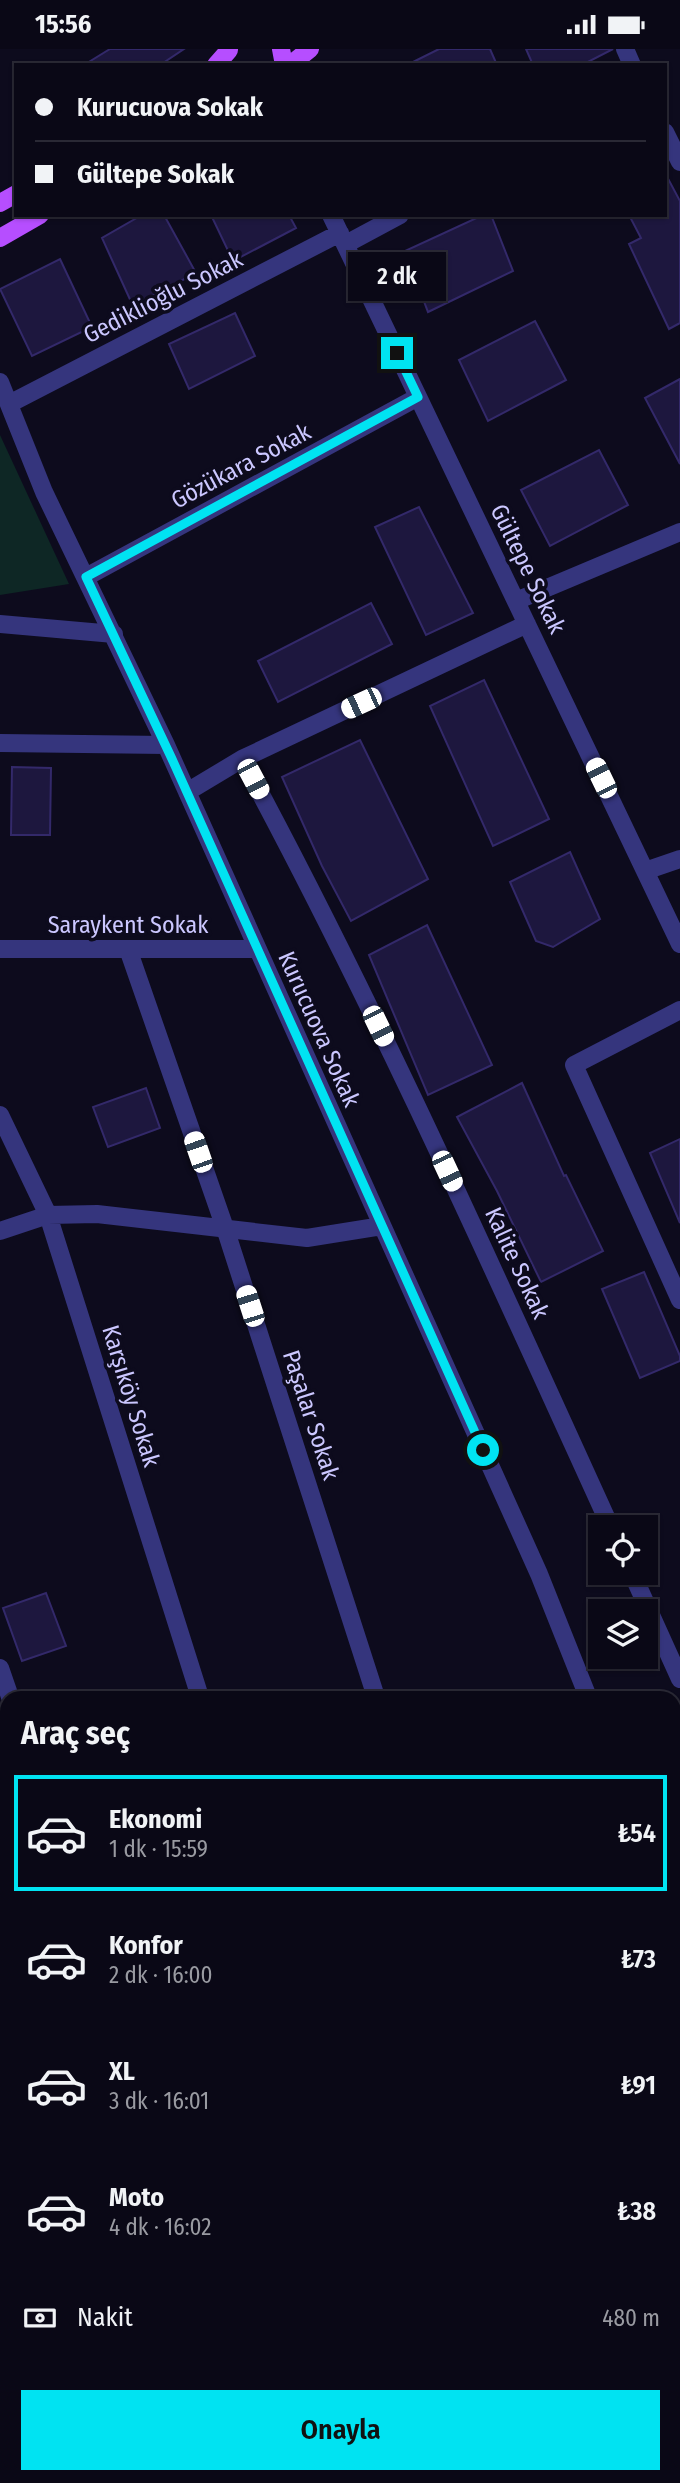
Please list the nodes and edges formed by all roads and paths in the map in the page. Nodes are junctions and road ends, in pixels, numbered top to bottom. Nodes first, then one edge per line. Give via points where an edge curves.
1 (310, 49) edge
2 (292, 63) edge
3 (667, 136) edge
4 (680, 162) edge
5 (37, 217) edge
6 (332, 217) edge
7 (395, 217) edge
8 (0, 238) edge
9 (343, 239) junction
10 (0, 382) edge
11 (418, 397) junction
12 (9, 404) junction
13 (680, 532) edge
14 (86, 577) junction
15 (516, 601) junction
16 (0, 624) edge
17 (527, 624) junction
18 (114, 633) junction
19 (0, 743) edge
20 (166, 745) junction
21 (242, 759) junction
22 (187, 792) junction
23 (680, 859) edge
24 (645, 871) junction
25 (680, 944) edge
26 (0, 949) edge
27 (128, 949) junction
28 (256, 949) junction
29 (680, 1010) edge
30 (0, 1115) edge
31 (48, 1215) junction
32 (382, 1226) junction
33 (225, 1228) junction
34 (0, 1231) edge
35 (680, 1300) edge
36 (605, 1515) edge
37 (637, 1585) edge
38 (0, 1668) edge
39 (680, 1679) edge
40 (8, 1691) edge
41 (198, 1691) edge
42 (374, 1691) edge
43 (586, 1691) edge

1 - 2 main road
3 - 4 street
5 - 8 main road
6 - 9 street, Gültepe Sokak
7 - 9 street, Gediklioğlu Sokak
9 - 11 street, Gültepe Sokak
9 - 12 street, Gediklioğlu Sokak
10 - 12 street, Kurucuova Sokak
11 - 14 street, Gözükara Sokak
11 - 15 street, Gültepe Sokak
12 - 14 street, Kurucuova Sokak via 44,492
13 - 15 street
14 - 18 street, Kurucuova Sokak
15 - 17 street, Gültepe Sokak
16 - 18 street
17 - 21 street
17 - 24 street, Gültepe Sokak
18 - 20 street, Kurucuova Sokak
19 - 20 street
20 - 22 street, Kurucuova Sokak
21 - 22 street
21 - 36 street, Kalite Sokak via 412,1095
22 - 28 street, Kurucuova Sokak
23 - 24 street
24 - 25 street, Gültepe Sokak
26 - 27 street, Saraykent Sokak
27 - 28 street, Saraykent Sokak
27 - 33 street, Paşalar Sokak
28 - 32 street, Kurucuova Sokak
29 - 35 street via 574,1065
30 - 31 street, Karşıköy Sokak
31 - 33 street via 97,1213
31 - 34 street
31 - 41 street, Karşıköy Sokak
32 - 33 street via 307,1238
32 - 43 street, Kurucuova Sokak via 539,1574
33 - 42 street, Paşalar Sokak
37 - 39 street
38 - 40 street

